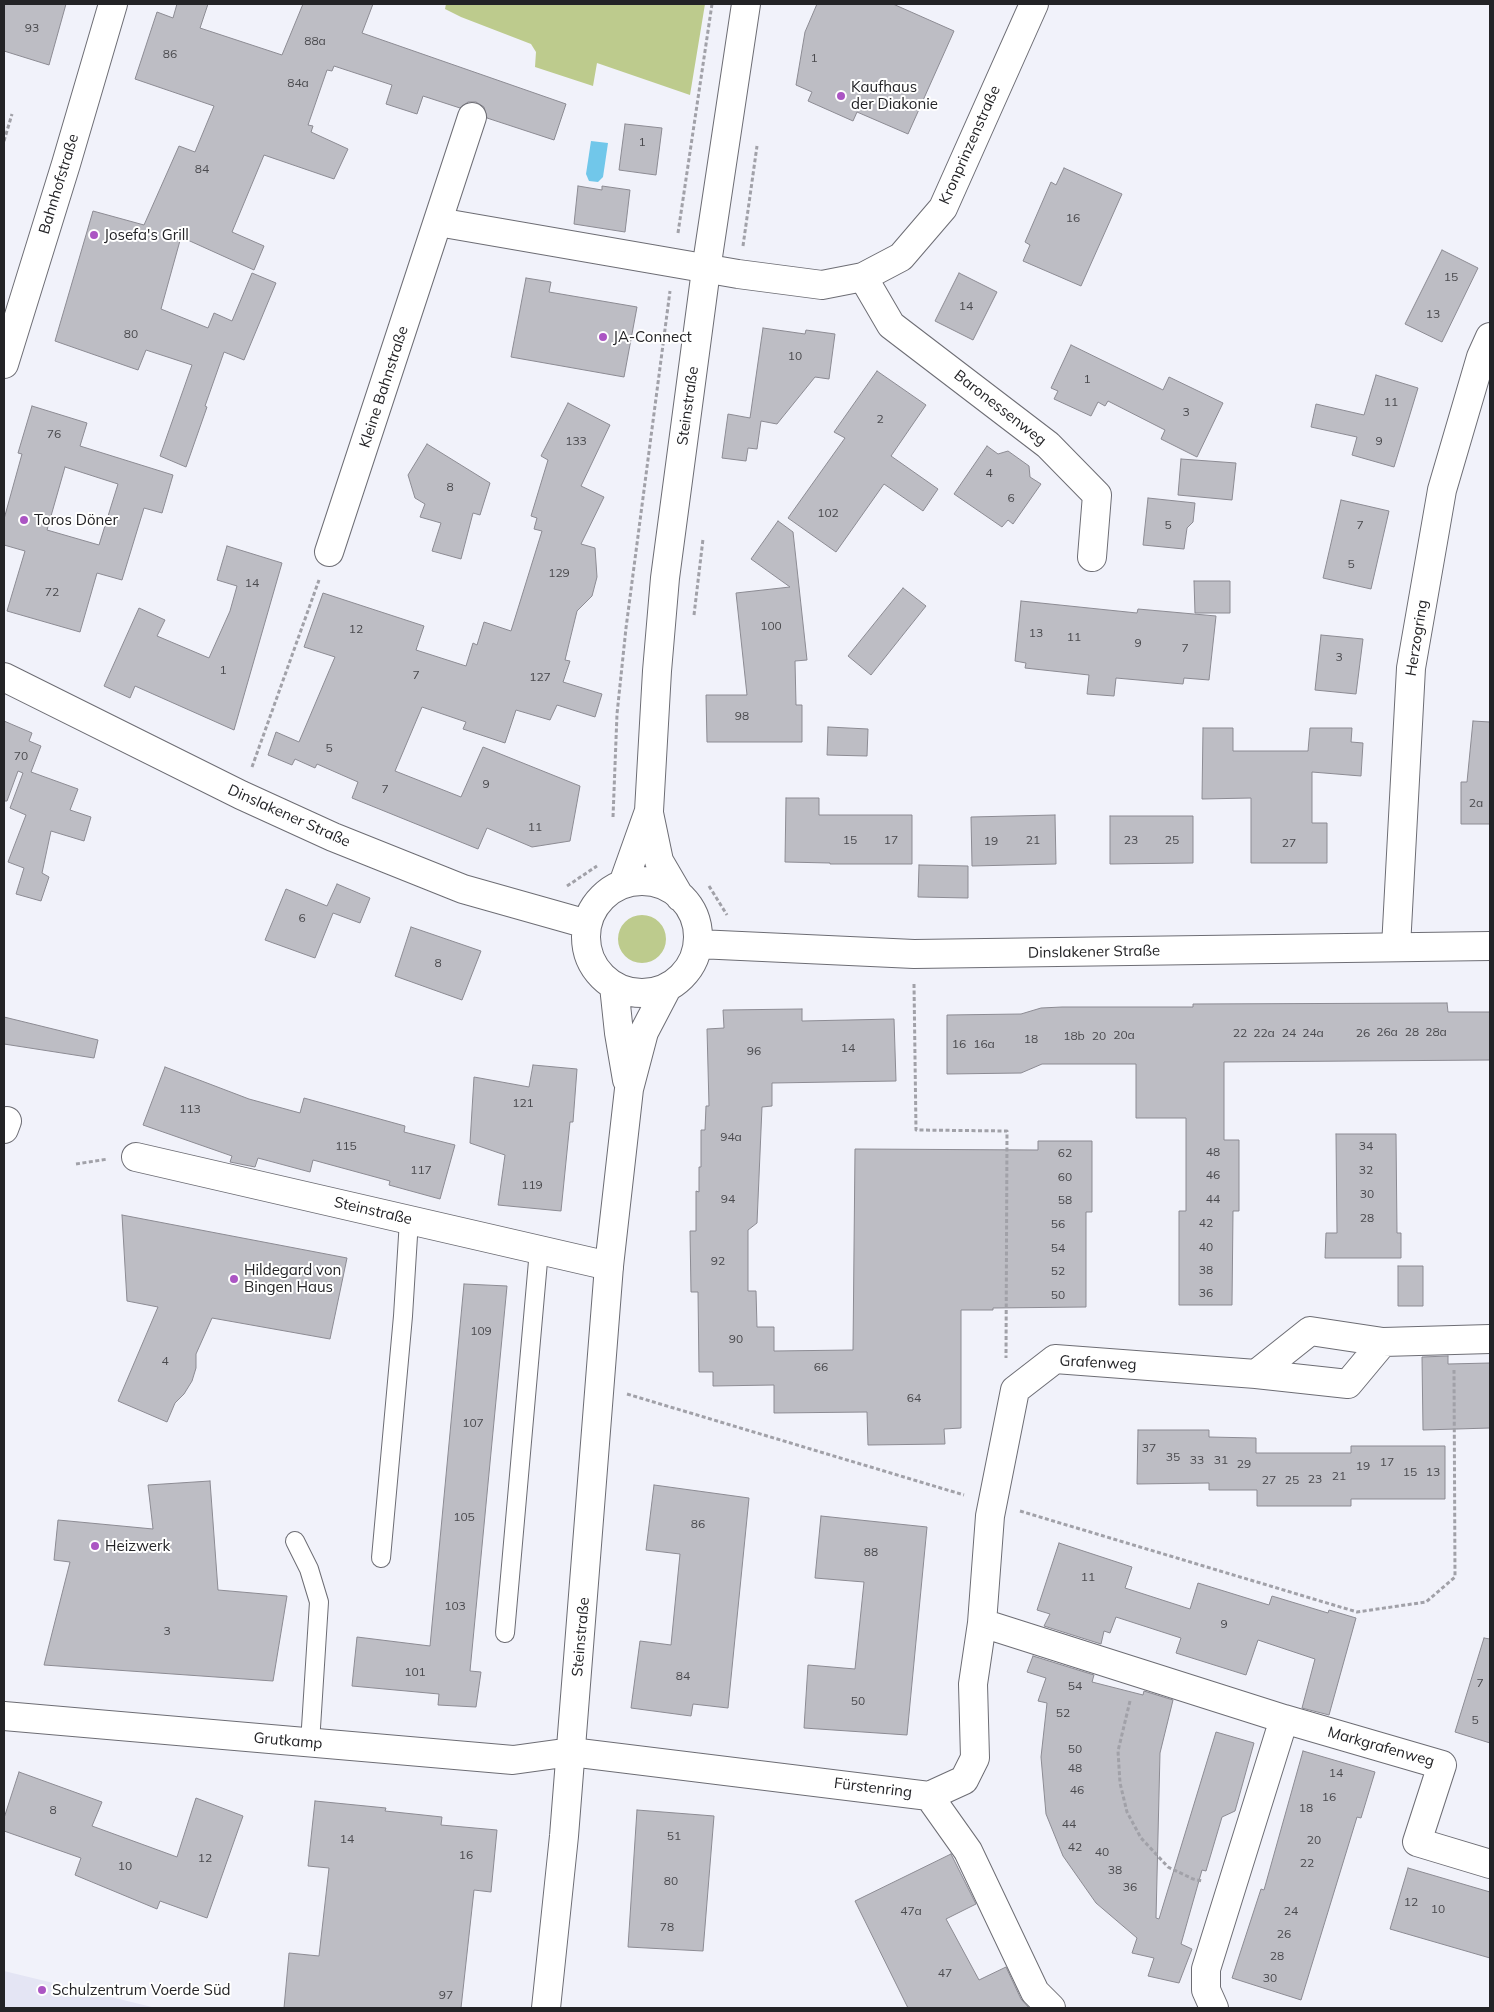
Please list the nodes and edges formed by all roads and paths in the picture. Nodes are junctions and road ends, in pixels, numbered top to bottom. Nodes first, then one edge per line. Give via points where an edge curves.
1 (113, 4) edge
2 (746, 4) edge
3 (1034, 4) edge
4 (12, 114) dead end
5 (472, 117) dead end
6 (4, 141) edge
7 (757, 146) dead end
8 (438, 222) junction
9 (706, 270) junction
10 (738, 274) junction
11 (863, 277) junction
12 (1490, 338) edge
13 (4, 364) edge
14 (703, 536) dead end
15 (329, 552) joint
16 (1092, 557) dead end
17 (693, 623) dead end
18 (4, 677) edge
19 (241, 796) junction
20 (649, 811) junction
21 (636, 849) junction
22 (704, 880) dead end
23 (623, 884) junction
24 (566, 887) dead end
25 (680, 897) junction
26 (730, 922) dead end
27 (587, 924) junction
28 (698, 944) junction
29 (1490, 946) edge
30 (1396, 947) junction
31 (914, 954) junction
32 (614, 986) junction
33 (667, 988) junction
34 (629, 1089) junction
35 (136, 1157) dead end
36 (409, 1220) junction
37 (539, 1250) junction
38 (610, 1266) junction
39 (1490, 1339) edge
40 (1454, 1341) junction
41 (1383, 1342) junction
42 (1006, 1362) dead end
43 (1256, 1374) junction
44 (600, 1386) junction
45 (992, 1503) junction
46 (295, 1541) dead end
47 (381, 1558) dead end
48 (982, 1623) junction
49 (505, 1633) dead end
50 (1140, 1673) junction
51 (4, 1716) edge
52 (1284, 1719) junction
53 (310, 1743) junction
54 (572, 1752) junction
55 (929, 1796) junction
56 (1490, 1864) edge
57 (1231, 1888) junction
58 (546, 2008) edge
59 (1050, 2008) edge
60 (1214, 2008) edge

1 - 13 street, Bahnhofstraße
2 - 9 street, Steinstraße
3 - 11 street, Kronprinzenstraße via 943,208 901,257
4 - 6 path
5 - 8 street, Kleine Bahnstraße
7 - 10 path
8 - 9 street
8 - 15 street, Kleine Bahnstraße
9 - 10 street, Kronprinzenstraße
9 - 20 street, Steinstraße via 665,578
10 - 11 street, Kronprinzenstraße via 822,285
11 - 16 street, Baronessenweg via 891,326 1048,445 1097,495
12 - 30 street, Herzogring via 1481,357 1442,490 1411,668
14 - 17 path
15 - 19 path
18 - 19 street, Dinslakener Straße
19 - 27 street, Dinslakener Straße via 462,889
20 - 21 street, Steinstraße
20 - 25 street, Steinstraße via 659,861
21 - 23 street, Steinstraße
21 - 24 path via 614,848 610,857
22 - 26 path
23 - 25 street via 641,881 660,884
23 - 27 street via 607,893 594,907
25 - 28 street via 690,908 697,925
27 - 32 street via 590,960 600,975
28 - 31 street, Dinslakener Straße
28 - 33 street via 692,962
29 - 30 street, Dinslakener Straße
30 - 31 street, Dinslakener Straße
31 - 42 path via 916,1130 1008,1131
32 - 33 street via 631,993
32 - 34 street, Steinstraße
33 - 34 street, Steinstraße via 644,1032
34 - 38 street, Steinstraße
35 - 36 street, Steinstraße
36 - 37 street, Steinstraße
36 - 47 lane
37 - 38 street, Steinstraße
37 - 49 lane
38 - 44 street, Steinstraße
39 - 40 street
40 - 41 street
40 - 45 path via 1454,1578 1426,1602 1357,1612
41 - 43 street via 1310,1332
41 - 43 street, Grafenweg via 1348,1384
43 - 45 street, Grafenweg via 1055,1359 1014,1390
44 - 45 path
44 - 54 street, Steinstraße
45 - 48 street, Grafenweg
46 - 53 lane via 309,1569 319,1602
48 - 50 street, Markgrafenweg
48 - 55 street, Grafenweg via 973,1684 975,1758 964,1780
50 - 52 street, Markgrafenweg
50 - 57 path via 1126,1712 1118,1750 1120,1783 1127,1812 1141,1838 1168,1867 1193,1879
51 - 53 street, Grutkamp
52 - 56 street, Markgrafenweg via 1442,1765 1417,1842
52 - 57 street
53 - 54 street, Grutkamp via 513,1760
54 - 55 street, Fürstenring
54 - 58 street, Steinstraße
55 - 59 street, Fürstenring via 968,1851 1035,1992
57 - 60 street via 1206,1969 1206,1990

